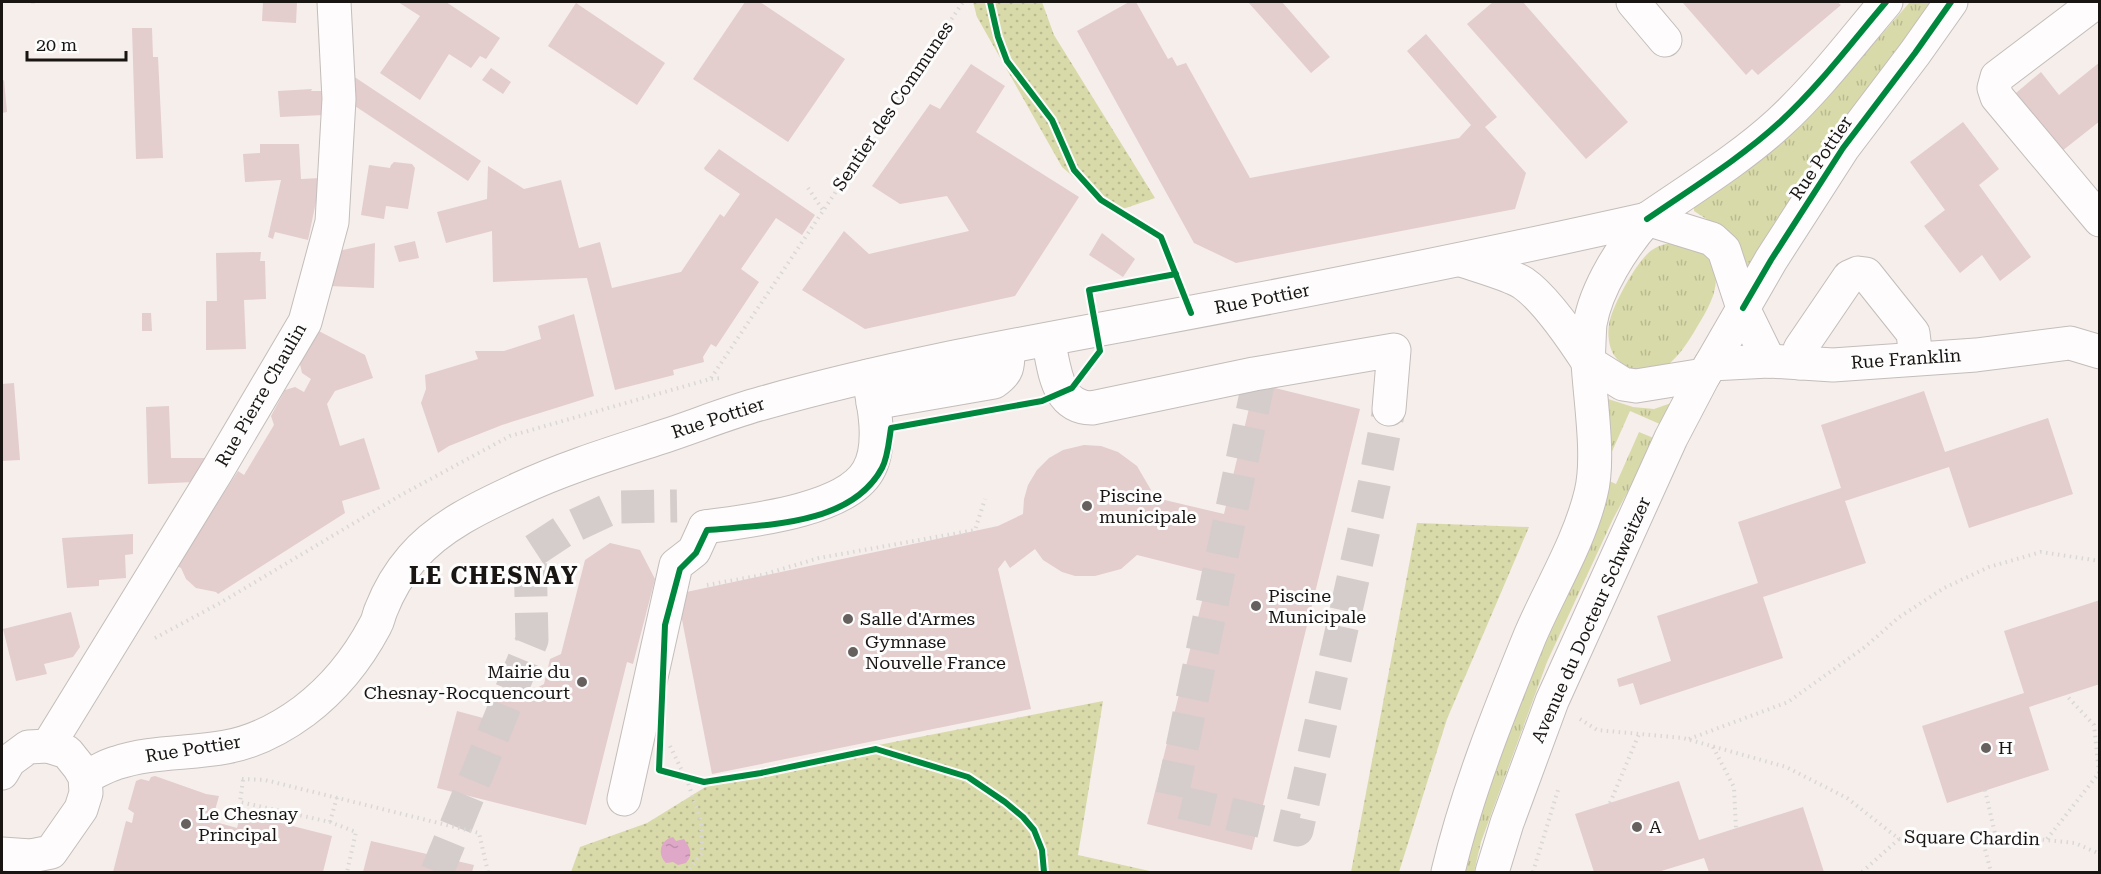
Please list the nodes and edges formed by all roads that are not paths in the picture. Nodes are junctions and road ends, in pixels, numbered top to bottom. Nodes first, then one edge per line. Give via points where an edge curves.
1 (334, 2) edge
2 (1633, 2) edge
3 (1886, 2) edge
4 (1951, 2) edge
5 (2096, 2) edge
6 (1665, 40) dead end
7 (1647, 219) junction
8 (2100, 220) edge
9 (1462, 260) junction
10 (1743, 308) junction
11 (1048, 340) junction
12 (2100, 352) edge
13 (1916, 358) junction
14 (1588, 362) junction
15 (1785, 362) junction
16 (1707, 369) junction
17 (871, 389) junction
18 (1389, 409) tunnel mouth
19 (48, 746) junction
20 (4, 758) edge
21 (85, 777) junction
22 (624, 799) dead end
23 (2, 854) edge
24 (45, 862) edge
25 (3, 873) edge
26 (1448, 873) edge
27 (1492, 873) edge

1 - 19 street, Rue Pierre Chaulin via 339,99 332,222 305,322
2 - 6 street
3 - 7 street, Rue Pottier via 1780,122
4 - 10 street, Rue Pottier via 1843,148
5 - 8 street via 1997,77 1994,88 1997,97
7 - 9 street, Rue Pottier
7 - 10 street via 1712,239 1724,250
7 - 14 street via 1619,254 1594,308
9 - 11 street, Rue Pottier
9 - 14 street via 1522,282 1565,329
10 - 15 street
10 - 16 street
11 - 17 street, Rue Pottier
11 - 18 street via 1062,392 1067,400 1083,408 1394,350
12 - 13 street, Rue Franklin via 2070,343
13 - 15 street, Rue Franklin via 1833,365
13 - 15 street via 1913,333 1866,274 1858,273 1850,277 1800,349
14 - 16 street via 1623,384 1636,386
14 - 26 street via 1594,464 1591,492 1489,746 1456,838
15 - 16 street, Rue Franklin
16 - 27 street, Avenue du Docteur Schweitzer via 1671,438 1552,701
17 - 21 street, Rue Pottier via 759,404 593,459 491,502 454,523 412,557 393,586 377,624 340,677 290,721 239,744 131,759
17 - 22 street via 877,425 874,453 858,484 826,501 776,517 697,520 694,551 676,565
19 - 20 street via 28,747
19 - 21 street via 67,752
21 - 24 street via 81,809
23 - 24 street via 31,856
23 - 25 street

